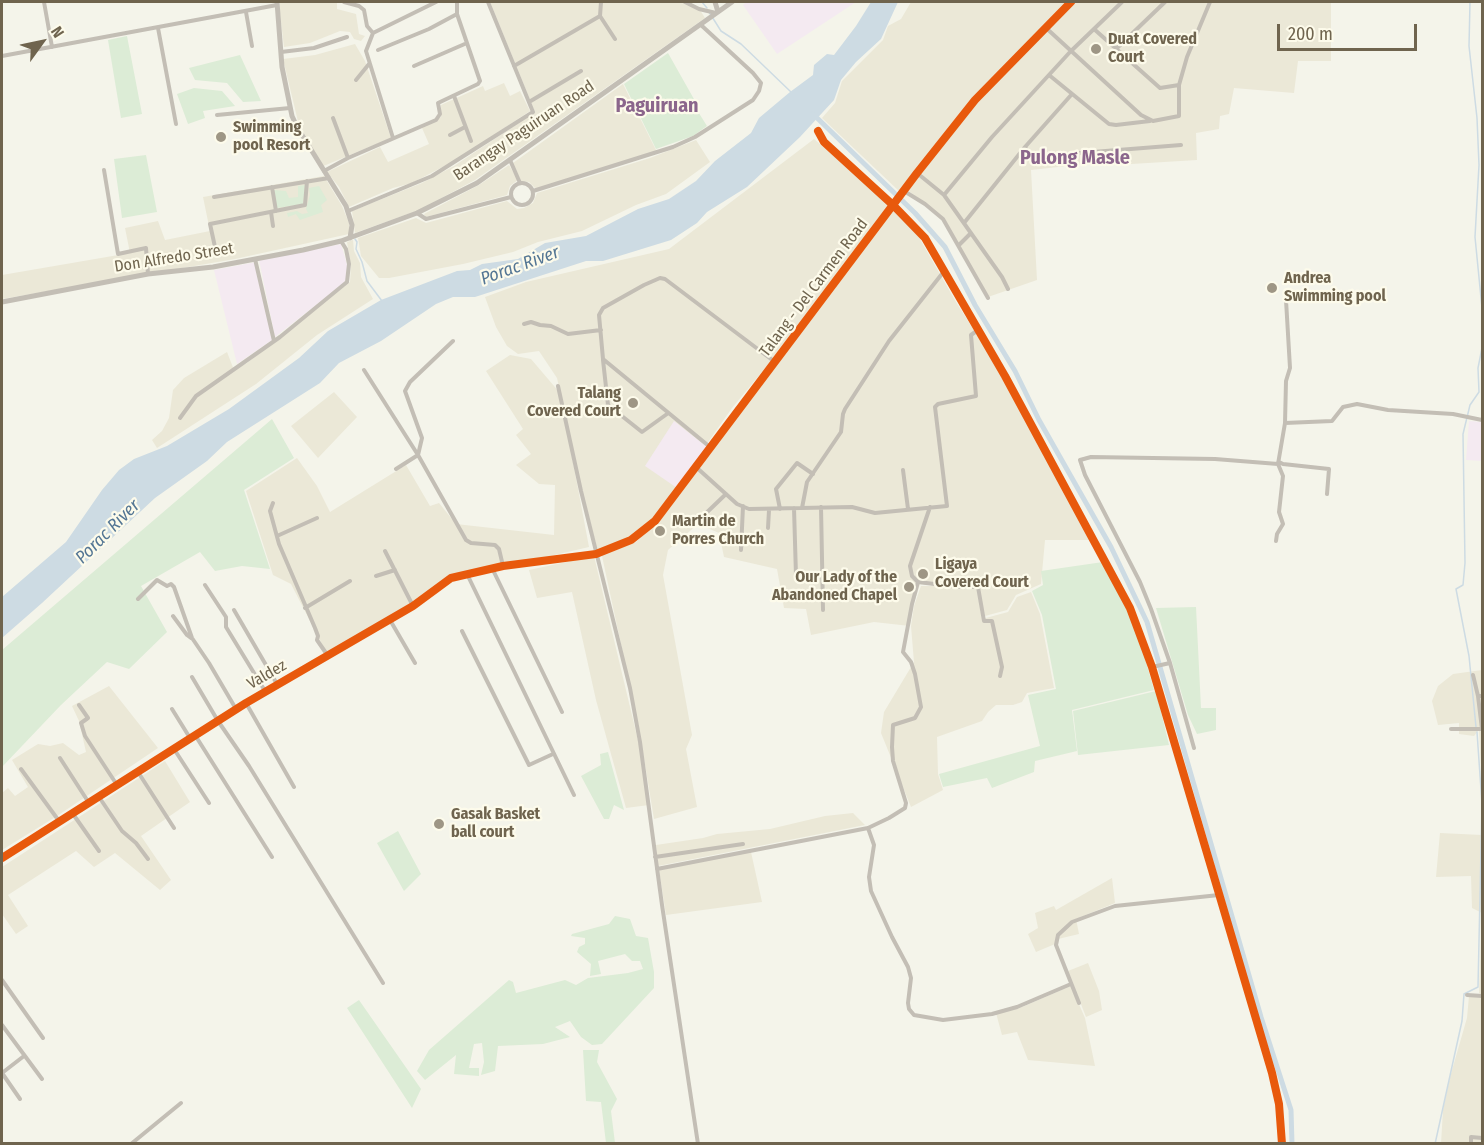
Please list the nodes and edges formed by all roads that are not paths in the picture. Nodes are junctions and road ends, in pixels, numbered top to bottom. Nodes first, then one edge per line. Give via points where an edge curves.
1 (44, 2) edge
2 (344, 2) edge
3 (436, 2) edge
4 (457, 2) edge
5 (488, 2) edge
6 (601, 2) edge
7 (685, 2) edge
8 (715, 2) edge
9 (732, 2) edge
10 (1071, 2) edge
11 (1122, 2) edge
12 (1165, 2) edge
13 (1210, 2) edge
14 (277, 3) edge
15 (246, 12) junction
16 (715, 13) junction
17 (457, 14) junction
18 (600, 16) junction
19 (701, 25) junction
20 (1045, 27) junction
21 (158, 28) junction
22 (1094, 30) junction
23 (373, 33) junction
24 (347, 37) dead end
25 (615, 39) dead end
26 (467, 43) junction
27 (252, 46) dead end
28 (52, 47) junction
29 (1116, 49) junction
30 (378, 50) dead end
31 (281, 52) junction
32 (1070, 52) junction
33 (2, 56) edge
34 (369, 64) junction
35 (414, 66) dead end
36 (514, 66) junction
37 (581, 71) dead end
38 (1049, 75) junction
39 (356, 80) dead end
40 (1179, 85) junction
41 (1072, 94) junction
42 (454, 96) junction
43 (529, 102) junction
44 (291, 108) junction
45 (217, 116) dead end
46 (333, 118) dead end
47 (1153, 121) junction
48 (176, 124) dead end
49 (465, 127) junction
50 (818, 131) dead end
51 (450, 135) dead end
52 (393, 138) junction
53 (471, 141) dead end
54 (1181, 145) dead end
55 (1025, 147) junction
56 (348, 158) junction
57 (510, 160) junction
58 (104, 170) dead end
59 (324, 171) junction
60 (917, 173) junction
61 (329, 178) junction
62 (307, 182) junction
63 (520, 183) junction
64 (272, 187) junction
65 (533, 191) junction
66 (903, 193) junction
67 (944, 195) junction
68 (214, 197) dead end
69 (511, 197) junction
70 (895, 204) junction
71 (348, 211) junction
72 (273, 212) junction
73 (417, 213) junction
74 (964, 223) junction
75 (273, 226) dead end
76 (971, 232) junction
77 (350, 238) junction
78 (341, 242) junction
79 (958, 245) junction
80 (215, 248) dead end
81 (254, 258) junction
82 (945, 270) junction
83 (148, 274) junction
84 (1008, 289) dead end
85 (988, 298) dead end
86 (1286, 300) dead end
87 (2, 302) edge
88 (524, 324) dead end
89 (601, 330) junction
90 (978, 330) junction
91 (274, 341) junction
92 (453, 341) dead end
93 (603, 359) junction
94 (776, 362) junction
95 (364, 370) dead end
96 (558, 386) dead end
97 (667, 414) junction
98 (180, 418) dead end
99 (1482, 420) edge
100 (1285, 423) junction
101 (710, 447) junction
102 (418, 455) junction
103 (1278, 463) junction
104 (696, 467) junction
105 (396, 469) dead end
106 (903, 470) dead end
107 (813, 474) junction
108 (726, 494) junction
109 (1327, 494) dead end
110 (273, 503) dead end
111 (742, 506) junction
112 (821, 507) junction
113 (930, 507) junction
114 (794, 508) junction
115 (802, 508) junction
116 (780, 509) junction
117 (908, 509) junction
118 (769, 510) junction
119 (317, 518) dead end
120 (701, 518) dead end
121 (768, 528) dead end
122 (277, 536) junction
123 (1276, 541) dead end
124 (741, 550) dead end
125 (385, 551) dead end
126 (596, 554) junction
127 (562, 559) joint
128 (503, 566) junction
129 (492, 568) junction
130 (395, 570) junction
131 (467, 573) junction
132 (376, 576) dead end
133 (796, 576) dead end
134 (350, 581) dead end
135 (918, 582) junction
136 (205, 585) dead end
137 (138, 599) dead end
138 (413, 606) junction
139 (305, 608) junction
140 (234, 610) dead end
141 (823, 610) dead end
142 (173, 616) dead end
143 (390, 620) junction
144 (462, 631) dead end
145 (192, 638) junction
146 (328, 656) junction
147 (415, 663) dead end
148 (1168, 664) junction
149 (1154, 667) junction
150 (1473, 675) dead end
151 (1000, 676) dead end
152 (192, 677) dead end
153 (277, 684) junction
154 (265, 691) junction
155 (1480, 696) edge
156 (246, 703) junction
157 (79, 705) dead end
158 (172, 709) dead end
159 (236, 709) junction
160 (562, 712) dead end
161 (218, 721) junction
162 (1452, 729) dead end
163 (1479, 729) edge
164 (193, 737) junction
165 (173, 748) junction
166 (1194, 748) dead end
167 (553, 754) junction
168 (60, 758) dead end
169 (21, 769) dead end
170 (138, 771) junction
171 (117, 785) junction
172 (294, 787) dead end
173 (574, 795) dead end
174 (99, 797) junction
175 (89, 803) junction
176 (209, 803) dead end
177 (73, 814) junction
178 (60, 822) junction
179 (174, 828) dead end
180 (868, 828) junction
181 (742, 844) dead end
182 (99, 851) dead end
183 (272, 857) dead end
184 (655, 857) junction
185 (2, 858) edge
186 (148, 859) dead end
187 (657, 869) junction
188 (1219, 896) junction
189 (2, 980) edge
190 (383, 983) dead end
191 (1071, 984) junction
192 (1467, 995) dead end
193 (1482, 996) edge
194 (1079, 1003) dead end
195 (2, 1025) edge
196 (43, 1038) dead end
197 (24, 1056) junction
198 (2, 1073) edge
199 (42, 1079) dead end
200 (20, 1099) dead end
201 (181, 1103) dead end
202 (1482, 1138) edge
203 (131, 1143) edge
204 (698, 1143) edge
205 (1282, 1143) edge
206 (1471, 1143) edge

1 - 28 street
2 - 23 street via 364,10 367,26
3 - 23 street
4 - 17 street
5 - 36 street
6 - 18 street
7 - 16 street
8 - 16 street
9 - 16 street, Barangay Paguiruan Road
10 - 20 street, Talang - Del Carmen Road
11 - 22 street
12 - 29 street
13 - 40 street
14 - 15 street
14 - 31 street
15 - 21 street
15 - 27 street
16 - 19 street, Barangay Paguiruan Road
17 - 26 street
17 - 30 street
18 - 25 street
18 - 36 street
19 - 57 street, Barangay Paguiruan Road
19 - 65 street via 761,83 753,100 673,147
20 - 32 street
20 - 60 street, Talang - Del Carmen Road via 975,100
21 - 28 street
21 - 48 street
22 - 29 street
22 - 32 street
23 - 34 street via 366,51
24 - 31 street via 315,48
26 - 35 street
26 - 42 street via 480,81 476,87
28 - 33 street
29 - 40 street via 1160,88
31 - 44 street
32 - 38 street
32 - 47 street via 1141,115
34 - 39 street
34 - 52 street
36 - 43 street
37 - 43 street
38 - 41 street
38 - 67 street
40 - 47 street via 1179,116
41 - 47 street via 1109,124
41 - 55 street
42 - 49 street
42 - 52 street via 438,103 440,114 436,120
43 - 71 street via 533,112 455,163
44 - 45 street
44 - 59 street via 297,127
46 - 56 street
49 - 51 street
49 - 53 street
50 - 70 street via 824,142
52 - 56 street
54 - 55 street via 1030,157
55 - 74 street
56 - 59 street
57 - 63 street
57 - 73 street, Barangay Paguiruan Road via 477,183
58 - 83 street via 118,254 146,248
59 - 61 street
60 - 66 street, Talang - Del Carmen Road
60 - 67 street
61 - 62 street
61 - 71 street
62 - 64 street
62 - 72 street via 305,205
63 - 65 street via 528,184
63 - 69 street via 512,188
64 - 68 street
64 - 72 street
65 - 69 street via 532,200 525,205 516,204
66 - 70 street, Talang - Del Carmen Road
66 - 79 street via 937,213
67 - 74 street
69 - 73 street via 426,219
70 - 82 street via 925,238
70 - 94 street, Talang - Del Carmen Road
71 - 77 street
72 - 75 street
72 - 80 street via 210,224
73 - 77 street, Barangay Paguiruan Road
74 - 76 street
76 - 79 street
76 - 84 street
77 - 78 street, Don Alfredo Street
78 - 81 street, Don Alfredo Street
78 - 91 street via 349,264 347,282
79 - 85 street
81 - 83 street, Don Alfredo Street
81 - 91 street
82 - 90 street
82 - 107 street via 889,341 845,409 841,432
83 - 87 street, Don Alfredo Street
86 - 100 street via 1290,368
88 - 89 street via 551,326 568,334
89 - 93 street
89 - 94 street via 599,315 603,309 660,278
90 - 113 street via 970,335 976,396 935,407 947,506
90 - 149 street via 1103,555
91 - 98 street via 196,396
92 - 102 street via 405,391 422,438
93 - 97 street
93 - 97 street via 608,405 642,432
94 - 101 street, Talang - Del Carmen Road
95 - 102 street
96 - 126 street
97 - 101 street
99 - 100 street via 1357,404 1343,407 1332,421
100 - 103 street
101 - 104 street, Talang - Del Carmen Road
102 - 105 street
102 - 128 street via 466,540 495,545
103 - 109 street via 1329,469
103 - 123 street via 1283,476 1279,512 1283,524
103 - 148 street via 1215,459 1080,460 1084,475 1140,582
104 - 108 street
104 - 126 street, Talang - Del Carmen Road via 655,521 631,540
106 - 117 street
107 - 115 street via 807,482
107 - 116 street via 797,463 776,489
108 - 111 street
108 - 120 street
110 - 122 street via 270,511
111 - 118 street
111 - 124 street
112 - 115 street
112 - 117 street via 852,507 875,513
112 - 141 street
113 - 117 street
113 - 135 street via 910,566
114 - 115 street
114 - 116 street
114 - 133 street
116 - 118 street
118 - 121 street
119 - 122 street
122 - 139 street
125 - 130 street
126 - 127 street, Talang - Del Carmen Road
126 - 184 street via 634,709
127 - 128 street, Valdez
128 - 129 street, Valdez
129 - 131 street, Valdez
129 - 160 street
130 - 132 street
130 - 138 street
131 - 138 street, Valdez via 444,583
131 - 167 street
134 - 139 street
135 - 151 street via 978,587 984,621 992,621 1002,667
135 - 180 street via 903,652 915,674 921,707 915,718 893,725 893,761 906,806
136 - 154 street
137 - 145 street via 157,580 166,586 173,585
138 - 143 street, Valdez
139 - 146 street via 317,640
140 - 153 street
142 - 145 street
143 - 146 street, Valdez
143 - 147 street
144 - 167 street via 529,765
145 - 159 street
146 - 153 street, Valdez
148 - 149 street
148 - 166 street
149 - 188 street
150 - 155 street
152 - 161 street
153 - 154 street, Valdez
154 - 156 street, Valdez
155 - 163 street
156 - 159 street, Valdez
156 - 172 street
157 - 171 street via 88,718 81,723 85,736
158 - 164 street
159 - 161 street, Valdez
161 - 164 street, Valdez
161 - 190 street
162 - 163 street
164 - 165 street, Valdez
164 - 183 street
165 - 170 street, Valdez
165 - 176 street
167 - 173 street
168 - 175 street
169 - 178 street
170 - 171 street, Valdez
170 - 179 street
171 - 174 street, Valdez
174 - 175 street, Valdez
174 - 186 street via 122,831
175 - 177 street, Valdez
177 - 178 street, Valdez
177 - 182 street
178 - 185 street, Valdez
180 - 187 street
180 - 191 street via 874,845 871,891 909,967 908,1003 914,1015 943,1020 992,1014
181 - 184 street
184 - 187 street
187 - 204 street
188 - 191 street via 1115,906 1072,922 1056,940
188 - 205 street via 1280,1104
189 - 196 street
191 - 194 street
192 - 193 street
195 - 197 street
197 - 198 street
197 - 199 street
198 - 200 street
201 - 203 street
202 - 206 street via 1471,1137

